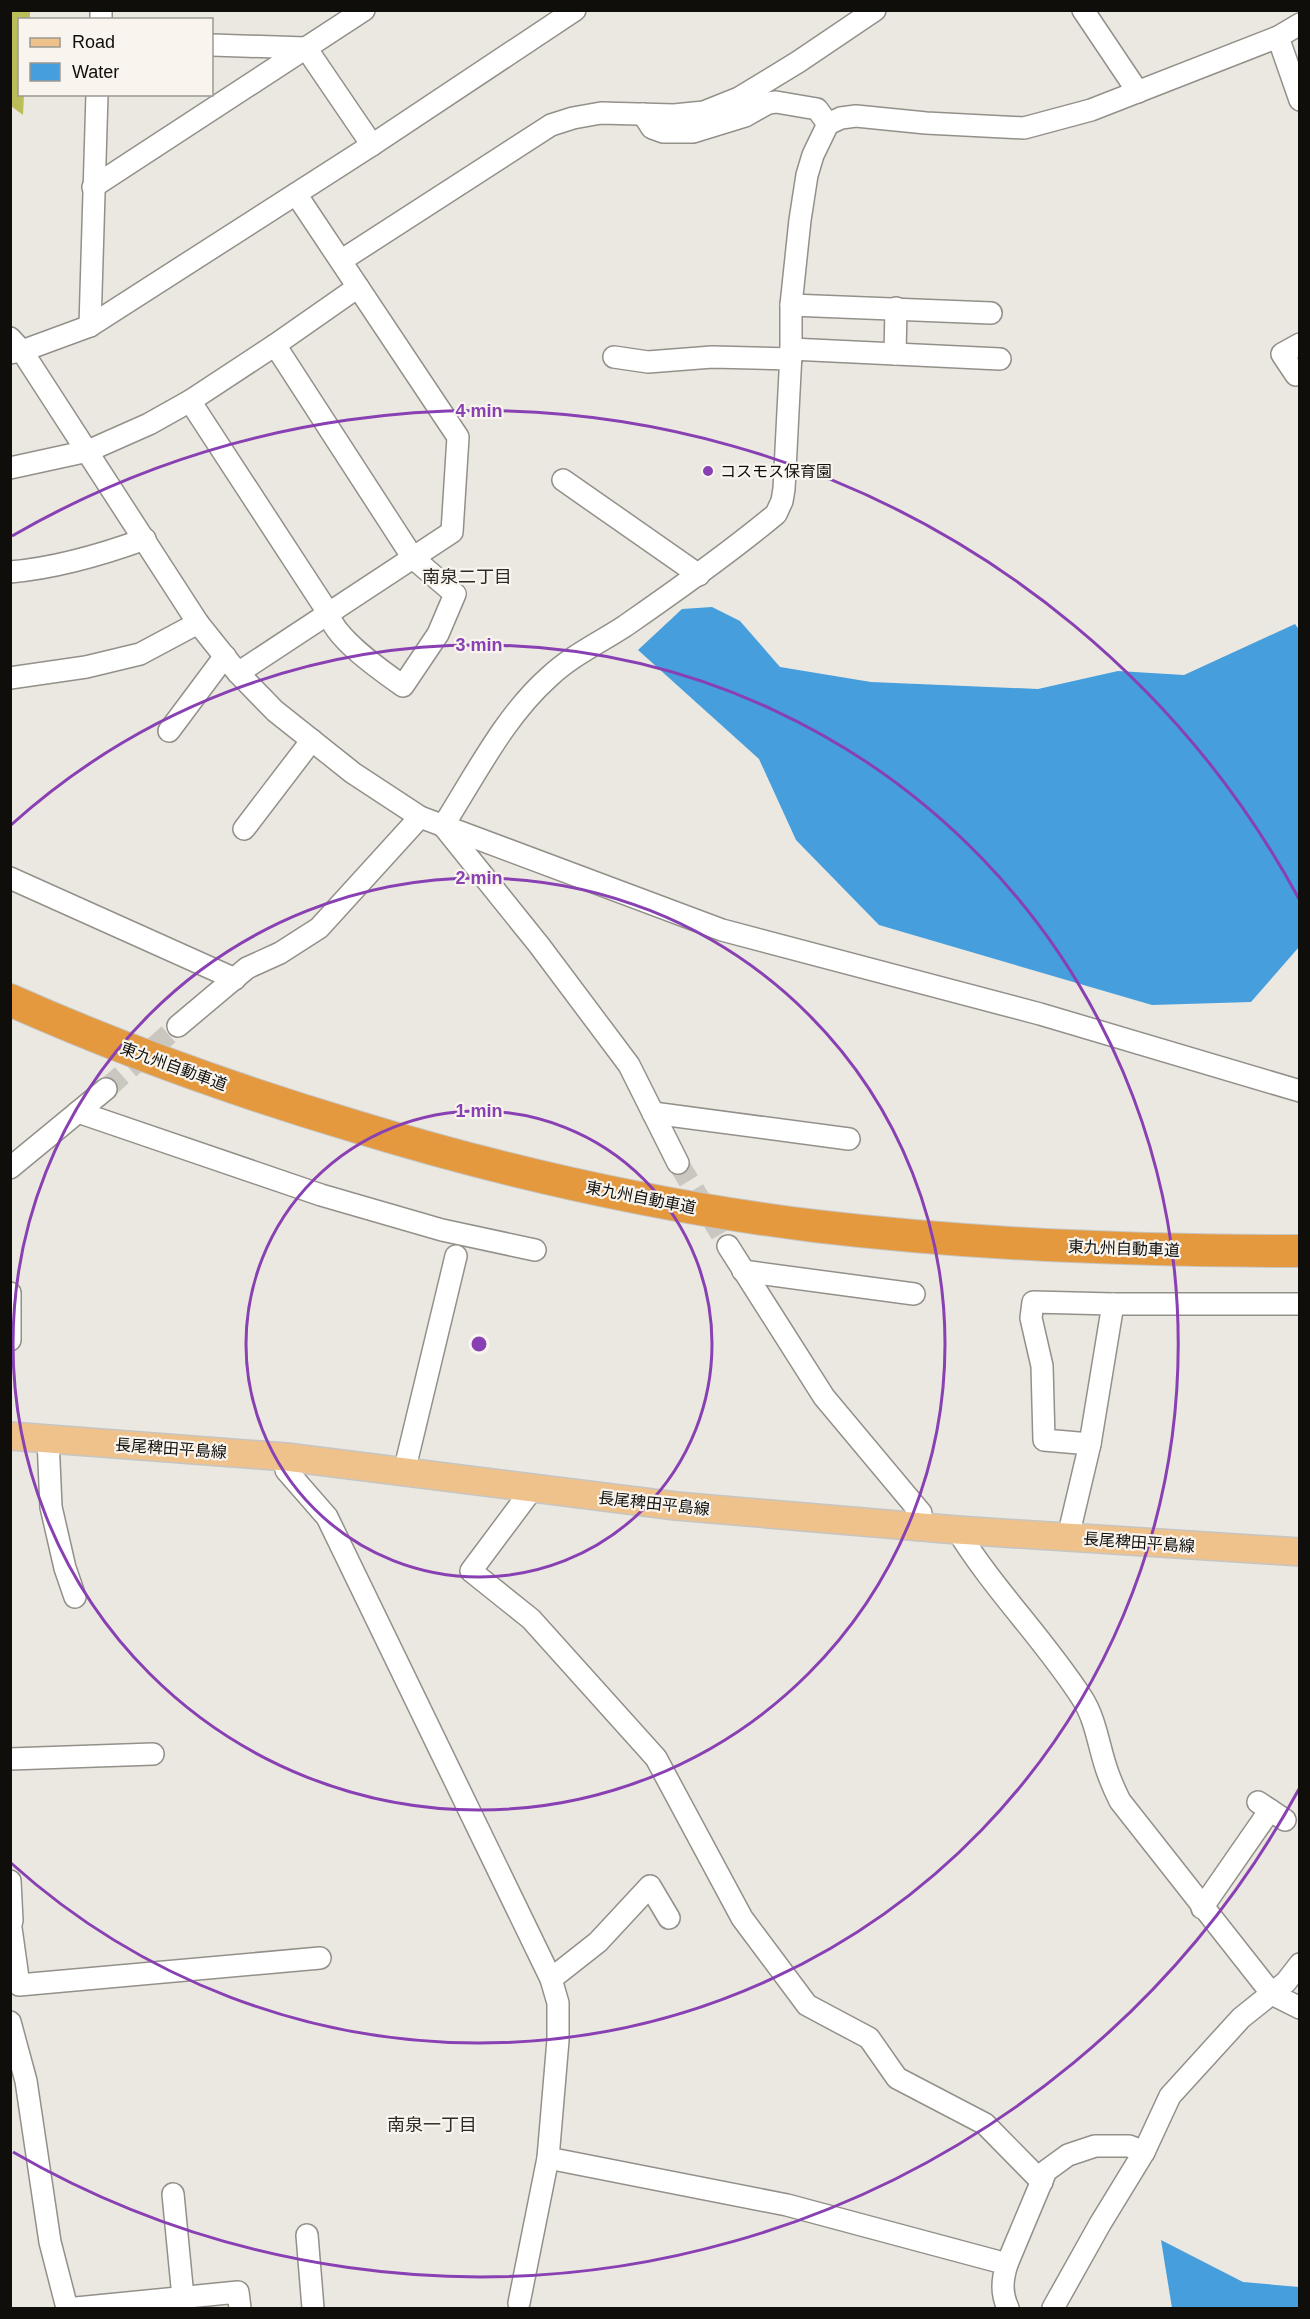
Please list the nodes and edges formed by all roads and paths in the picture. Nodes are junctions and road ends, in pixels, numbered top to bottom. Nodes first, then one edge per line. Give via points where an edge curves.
1 (364, 10) edge
2 (575, 10) edge
3 (875, 10) edge
4 (1083, 10) edge
5 (1299, 24) edge
6 (1278, 37) junction
7 (213, 45) edge
8 (306, 48) junction
9 (1138, 92) junction
10 (98, 96) edge
11 (1299, 100) edge
12 (643, 114) junction
13 (828, 124) junction
14 (372, 145) junction
15 (93, 187) junction
16 (296, 194) junction
17 (342, 260) junction
18 (358, 287) junction
19 (791, 305) junction
20 (897, 308) junction
21 (991, 313) dead end
22 (90, 326) junction
23 (1299, 344) edge
24 (275, 345) junction
25 (14, 347) edge
26 (791, 354) junction
27 (895, 354) junction
28 (614, 357) dead end
29 (1000, 359) dead end
30 (1296, 375) dead end
31 (190, 401) junction
32 (88, 451) junction
33 (10, 468) edge
34 (563, 480) dead end
35 (145, 538) junction
36 (413, 558) junction
37 (10, 572) edge
38 (699, 575) junction
39 (329, 614) junction
40 (198, 623) junction
41 (225, 656) junction
42 (238, 673) junction
43 (10, 678) edge
44 (169, 731) dead end
45 (312, 740) junction
46 (420, 817) junction
47 (443, 826) junction
48 (244, 829) dead end
49 (10, 878) edge
50 (235, 979) junction
51 (10, 1000) edge
52 (178, 1026) tunnel mouth
53 (106, 1089) tunnel mouth
54 (1299, 1091) edge
55 (78, 1112) junction
56 (653, 1113) junction
57 (849, 1139) dead end
58 (678, 1163) tunnel mouth
59 (10, 1168) edge
60 (728, 1246) tunnel mouth
61 (535, 1250) dead end
62 (1299, 1251) edge
63 (456, 1256) dead end
64 (743, 1271) junction
65 (10, 1293) edge
66 (914, 1294) dead end
67 (1113, 1304) junction
68 (1299, 1304) edge
69 (10, 1340) edge
70 (10, 1436) edge
71 (48, 1439) junction
72 (1090, 1444) junction
73 (286, 1457) junction
74 (404, 1472) junction
75 (533, 1488) junction
76 (922, 1527) junction
77 (957, 1530) junction
78 (1068, 1537) junction
79 (1299, 1552) edge
80 (75, 1597) dead end
81 (153, 1754) dead end
82 (10, 1759) edge
83 (1271, 1811) dead end
84 (10, 1881) edge
85 (1202, 1908) junction
86 (669, 1918) dead end
87 (11, 1921) edge
88 (320, 1958) dead end
89 (1299, 1964) edge
90 (551, 1979) junction
91 (1272, 1994) junction
92 (1299, 2008) edge
93 (10, 2022) edge
94 (1144, 2152) junction
95 (548, 2158) junction
96 (1042, 2182) junction
97 (173, 2194) dead end
98 (307, 2235) dead end
99 (1007, 2264) junction
100 (183, 2297) junction
101 (519, 2303) dead end
102 (144, 2305) edge
103 (67, 2308) edge
104 (76, 2308) edge
105 (240, 2308) edge
106 (313, 2308) edge
107 (1008, 2308) edge
108 (1053, 2308) edge

1 - 8 street
2 - 14 street
3 - 12 street via 739,98 705,112
4 - 9 street
5 - 6 street
6 - 9 street
6 - 11 street
7 - 8 street
8 - 14 street
8 - 15 street
9 - 13 street via 1091,110 1024,128 856,116
10 - 15 street
12 - 13 street via 652,128 663,132 693,132 776,102 817,109
12 - 17 street via 601,113 551,125
13 - 19 street via 807,175
14 - 16 street
15 - 22 street
16 - 17 street
16 - 22 street
17 - 18 street
18 - 24 street
18 - 36 street via 458,437 452,532
19 - 20 street
19 - 26 street
20 - 21 street
20 - 27 street
22 - 25 street
23 - 30 street via 1282,354
24 - 31 street
24 - 36 street
25 - 32 street
26 - 27 street
26 - 28 street via 648,362
26 - 38 street via 782,501 776,514
27 - 29 street
31 - 32 street
31 - 39 street
32 - 33 street
32 - 35 street
34 - 38 street
35 - 37 street via 68,564
35 - 40 street
36 - 39 street
36 - 39 street via 455,594 438,634 403,687 367,660 332,625
38 - 47 street via 548,677 513,717
39 - 42 street
40 - 41 street
40 - 43 street via 140,654
41 - 42 street
41 - 44 street
42 - 45 street via 275,711
45 - 46 street via 353,773
45 - 48 street
46 - 47 street
46 - 50 street via 318,928
47 - 54 street via 722,930 1040,1014
47 - 56 street via 629,1065
49 - 50 street
50 - 52 street
51 - 62 highway, 東九州自動車道 via 202,1077 316,1115 437,1152 675,1204 813,1226 994,1243 1182,1251
53 - 55 street
55 - 59 street
55 - 61 street via 321,1195 441,1230
56 - 57 street
56 - 58 street
60 - 64 street
63 - 74 street
64 - 66 street
64 - 76 street via 824,1397 921,1513
65 - 69 street
67 - 68 street
67 - 72 street
67 - 72 street via 1033,1302 1031,1318 1042,1365 1044,1440
70 - 71 main road, 長尾稗田平島線
71 - 73 main road, 長尾稗田平島線
71 - 80 street via 51,1507
72 - 78 street
73 - 74 main road, 長尾稗田平島線
73 - 90 street via 286,1470 327,1517
74 - 75 main road, 長尾稗田平島線
75 - 76 main road, 長尾稗田平島線 via 675,1506
75 - 96 street via 471,1571 531,1619 656,1758 742,1918 807,2005 869,2038 897,2078 985,2124
76 - 77 main road, 長尾稗田平島線
77 - 78 main road, 長尾稗田平島線
77 - 85 street via 977,1563 1047,1648 1084,1701 1120,1801
78 - 79 main road, 長尾稗田平島線
81 - 82 street
83 - 85 street
84 - 87 street
85 - 91 street
86 - 90 street via 650,1886 598,1942
87 - 88 street via 19,1985
89 - 91 street
90 - 95 street via 558,2003 558,2040
91 - 92 street
91 - 94 street via 1241,2018 1170,2096
93 - 103 street via 26,2081 50,2242
94 - 96 street via 1129,2146 1095,2146 1068,2155 1046,2171
94 - 108 street
95 - 99 street via 787,2205
95 - 101 street
96 - 99 street
97 - 100 street
98 - 106 street
99 - 107 street via 1002,2296
100 - 102 street
100 - 105 street via 238,2292
102 - 104 street

